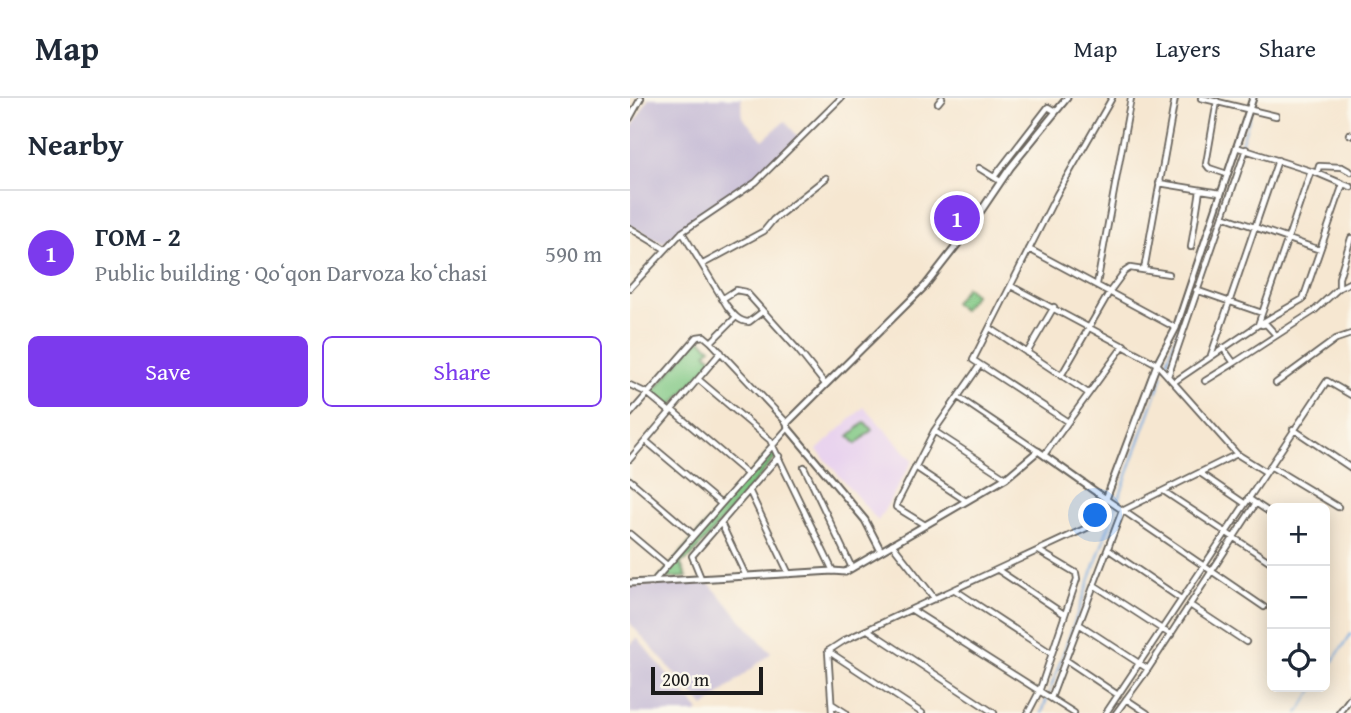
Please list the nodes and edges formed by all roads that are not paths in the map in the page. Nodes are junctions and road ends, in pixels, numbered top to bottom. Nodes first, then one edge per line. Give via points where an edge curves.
1 (641, 98) edge
2 (841, 98) edge
3 (942, 98) edge
4 (1067, 98) edge
5 (1112, 98) edge
6 (1131, 98) edge
7 (1175, 98) edge
8 (1201, 98) edge
9 (1253, 98) edge
10 (1217, 101) junction
11 (938, 103) dead end
12 (1253, 109) junction
13 (1055, 111) junction
14 (1276, 116) dead end
15 (630, 118) edge
16 (1236, 147) junction
17 (1246, 149) junction
18 (1278, 160) junction
19 (979, 168) dead end
20 (1314, 172) junction
21 (1351, 172) edge
22 (1227, 174) junction
23 (994, 177) junction
24 (826, 178) dead end
25 (1000, 181) junction
26 (1159, 183) junction
27 (1343, 184) junction
28 (1351, 187) edge
29 (1200, 190) junction
30 (1220, 193) junction
31 (1223, 216) junction
32 (1255, 227) junction
33 (630, 228) edge
34 (682, 232) junction
35 (1287, 238) junction
36 (1351, 238) edge
37 (1191, 247) dead end
38 (665, 249) junction
39 (1029, 249) junction
40 (1320, 250) junction
41 (703, 264) junction
42 (1144, 270) junction
43 (1169, 274) dead end
44 (1351, 282) edge
45 (1097, 284) junction
46 (1011, 286) junction
47 (630, 288) edge
48 (1339, 288) junction
49 (1196, 290) junction
50 (1110, 291) junction
51 (722, 299) junction
52 (1228, 301) junction
53 (1054, 307) junction
54 (762, 312) junction
55 (1262, 313) junction
56 (736, 317) junction
57 (1258, 325) junction
58 (990, 328) junction
59 (1090, 328) junction
60 (1176, 328) junction
61 (1351, 334) edge
62 (1276, 335) junction
63 (711, 342) junction
64 (1124, 345) junction
65 (1223, 348) junction
66 (721, 352) junction
67 (1027, 353) junction
68 (1211, 356) junction
69 (1234, 363) junction
70 (1157, 364) junction
71 (980, 365) junction
72 (1061, 376) junction
73 (1168, 376) junction
74 (698, 379) junction
75 (1205, 381) dead end
76 (1174, 382) junction
77 (1276, 383) dead end
78 (825, 384) junction
79 (630, 385) edge
80 (647, 393) junction
81 (1088, 393) junction
82 (1351, 395) edge
83 (958, 397) junction
84 (671, 411) junction
85 (630, 414) edge
86 (1068, 422) junction
87 (787, 425) junction
88 (1293, 429) junction
89 (934, 432) junction
90 (646, 441) junction
91 (772, 443) junction
92 (1041, 453) junction
93 (1237, 454) junction
94 (779, 456) junction
95 (630, 459) edge
96 (1270, 466) junction
97 (804, 467) dead end
98 (915, 467) junction
99 (1351, 468) edge
100 (1266, 472) junction
101 (747, 473) junction
102 (1200, 473) junction
103 (1006, 478) junction
104 (630, 480) edge
105 (750, 490) junction
106 (1164, 492) junction
107 (1106, 499) junction
108 (1246, 500) junction
109 (966, 501) junction
110 (1256, 503) junction
111 (720, 504) junction
112 (1338, 507) dead end
113 (1122, 511) junction
114 (1267, 511) edge
115 (721, 523) junction
116 (925, 526) junction
117 (1226, 531) junction
118 (630, 534) edge
119 (693, 534) junction
120 (1232, 536) junction
121 (892, 544) junction
122 (1109, 550) junction
123 (881, 551) junction
124 (1038, 551) junction
125 (1267, 560) edge
126 (667, 565) junction
127 (1203, 566) junction
128 (852, 568) junction
129 (833, 570) junction
130 (997, 570) junction
131 (1211, 571) junction
132 (790, 574) junction
133 (746, 576) junction
134 (701, 578) junction
135 (653, 582) junction
136 (630, 583) edge
137 (1094, 585) junction
138 (954, 590) junction
139 (935, 599) junction
140 (1181, 599) junction
141 (1190, 605) junction
142 (1264, 607) dead end
143 (911, 610) junction
144 (1064, 614) junction
145 (1079, 624) junction
146 (1162, 629) junction
147 (867, 630) junction
148 (1171, 635) junction
149 (1246, 642) dead end
150 (828, 651) junction
151 (1051, 653) junction
152 (1066, 660) junction
153 (1139, 663) junction
154 (1148, 669) junction
155 (1039, 692) junction
156 (1118, 695) junction
157 (1351, 697) edge
158 (1051, 698) junction
159 (1126, 699) junction
160 (831, 704) junction
161 (1349, 706) edge
162 (832, 713) edge
163 (846, 713) edge
164 (922, 713) edge
165 (994, 713) edge
166 (1029, 713) edge
167 (1074, 713) edge
168 (1106, 713) edge
169 (1116, 713) edge
170 (1147, 713) edge
171 (1339, 713) edge

1 - 15 street
2 - 34 street via 756,182
3 - 11 street
4 - 13 street
5 - 39 street
6 - 45 street
7 - 26 street
8 - 10 street
9 - 12 street
10 - 12 street
10 - 22 street via 1206,164
12 - 14 street
12 - 16 street
13 - 23 street via 1048,107
13 - 25 street
16 - 17 street
16 - 22 street
17 - 18 street
17 - 31 street
18 - 20 street
18 - 32 street
19 - 23 street
20 - 21 street via 1319,166
20 - 27 street
20 - 35 street
22 - 30 street
23 - 25 street
24 - 41 street via 764,231
25 - 78 street via 931,279
26 - 29 street
26 - 42 street
27 - 28 street
27 - 40 street
29 - 30 street
29 - 37 street
30 - 60 street
31 - 32 street
31 - 49 street
32 - 35 street
32 - 52 street
33 - 38 street
34 - 38 street
34 - 41 street
35 - 40 street
35 - 55 street
36 - 48 street
38 - 47 street
39 - 45 street
39 - 46 street
40 - 57 street via 1303,299
41 - 51 street
42 - 43 street
42 - 50 street via 1127,269
44 - 48 street
45 - 50 street
46 - 53 street
46 - 58 street
48 - 62 street
49 - 52 street
49 - 73 street
50 - 59 street
50 - 60 street
51 - 54 street via 741,289
51 - 56 street
52 - 55 street
52 - 68 street
53 - 59 street
53 - 67 street
54 - 56 street via 749,322
54 - 78 street
55 - 57 street
56 - 63 street
57 - 62 street via 1266,324
57 - 65 street
58 - 67 street
58 - 71 street via 973,356
59 - 64 street
59 - 72 street
60 - 70 street
61 - 77 street via 1336,339
62 - 69 street
63 - 66 street
63 - 80 street via 697,337
64 - 70 street
64 - 81 street
65 - 68 street
65 - 69 street
66 - 74 street
66 - 87 street
67 - 72 street
68 - 76 street
69 - 75 street
70 - 73 street
70 - 107 street
71 - 83 street
71 - 86 street
72 - 81 street
73 - 76 street
74 - 84 street
74 - 91 street
76 - 93 street
78 - 87 street
79 - 80 street
80 - 84 street
80 - 85 street
81 - 86 street
82 - 88 street via 1327,381
83 - 89 street
83 - 92 street
84 - 90 street
84 - 101 street
86 - 92 street
87 - 91 street
87 - 123 street via 865,520
88 - 96 street
88 - 99 street
89 - 98 street
89 - 103 street
90 - 95 street
90 - 111 street
91 - 94 street
91 - 101 street
92 - 103 street
92 - 107 street
93 - 100 street
93 - 102 street
94 - 105 street
94 - 129 street
96 - 100 street
96 - 112 street
97 - 128 street
98 - 109 street
98 - 116 street via 896,507
100 - 108 street
101 - 111 street
102 - 106 street
102 - 108 street
103 - 109 street
104 - 119 street
105 - 115 street
105 - 132 street
106 - 113 street
106 - 117 street
107 - 113 street
107 - 124 street via 1093,525
108 - 110 street
108 - 117 street
109 - 116 street
110 - 114 street
110 - 120 street
111 - 119 street
113 - 122 street
113 - 127 street
115 - 133 street
115 - 134 street via 692,556
116 - 121 street
117 - 120 street
117 - 127 street
118 - 126 street
119 - 126 street
120 - 125 street
120 - 131 street
121 - 123 street
121 - 139 street
122 - 137 street
122 - 140 street
123 - 128 street
124 - 130 street
124 - 144 street via 1076,573
126 - 135 street
127 - 131 street
127 - 140 street
128 - 129 street
129 - 132 street
130 - 138 street
130 - 144 street
131 - 141 street
131 - 142 street
132 - 133 street
133 - 134 street
134 - 135 street
135 - 136 street
137 - 145 street
137 - 146 street
138 - 139 street
138 - 151 street
139 - 143 street
140 - 146 street
141 - 148 street
141 - 149 street
143 - 147 street
143 - 155 street
144 - 151 street
145 - 152 street
145 - 153 street
146 - 148 street
146 - 153 street
147 - 150 street
147 - 165 street
148 - 154 street
150 - 160 street
150 - 164 street
151 - 155 street
152 - 156 street
152 - 158 street
153 - 154 street
153 - 156 street
154 - 159 street
155 - 158 street
155 - 166 street
156 - 168 street
157 - 161 street
158 - 167 street
159 - 169 street
159 - 170 street
160 - 162 street
160 - 163 street
161 - 171 street

